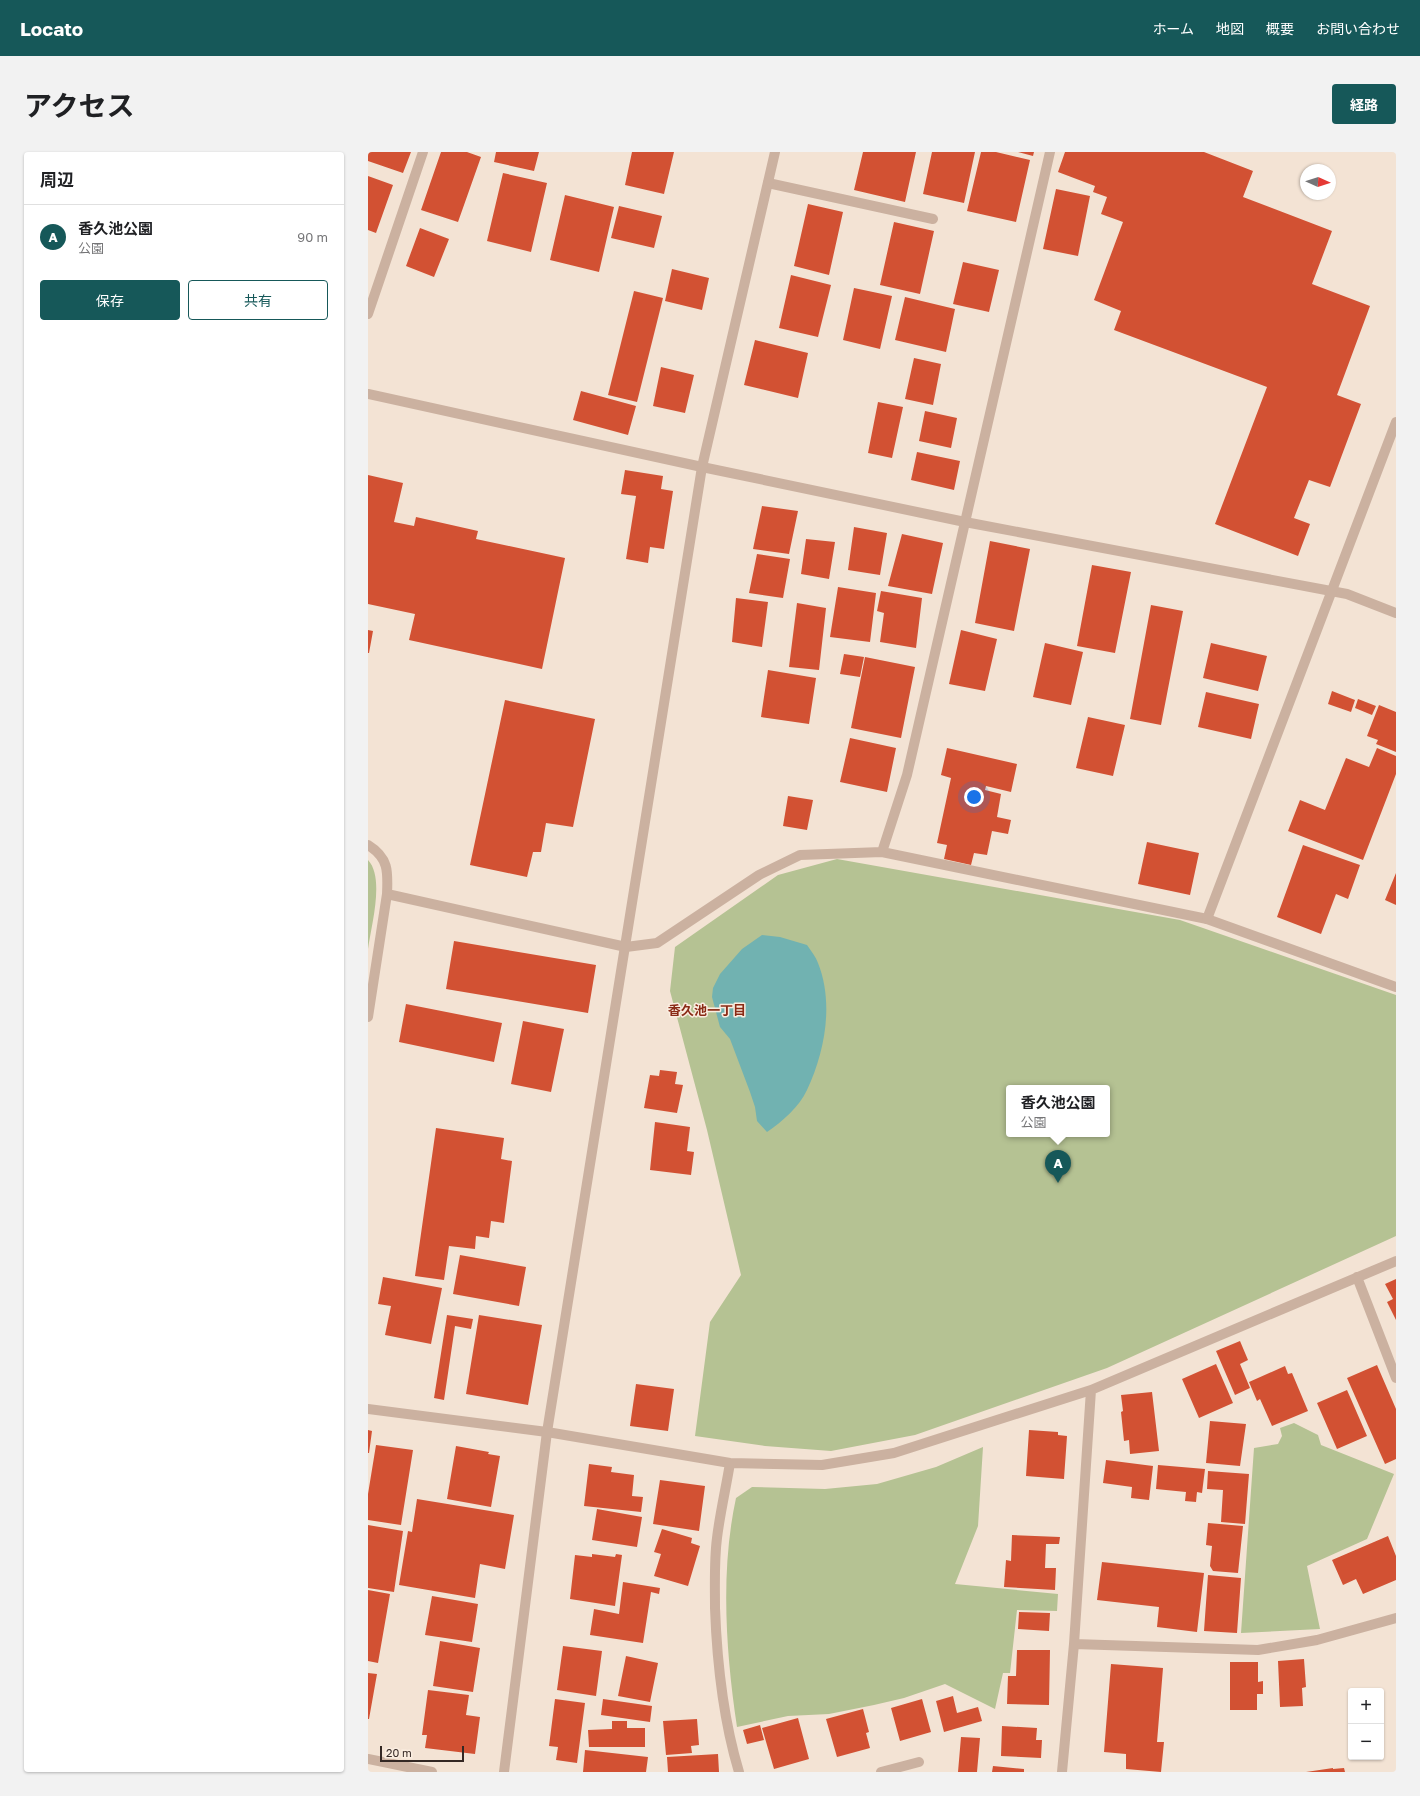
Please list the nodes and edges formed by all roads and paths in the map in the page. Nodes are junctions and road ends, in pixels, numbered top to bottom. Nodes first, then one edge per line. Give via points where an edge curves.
1 (423, 152) edge
2 (775, 152) edge
3 (1050, 152) edge
4 (768, 183) junction
5 (933, 219) dead end
6 (368, 314) edge
7 (368, 394) edge
8 (1396, 422) edge
9 (702, 467) junction
10 (965, 522) junction
11 (1331, 591) junction
12 (1396, 613) edge
13 (368, 845) edge
14 (882, 852) junction
15 (386, 894) junction
16 (1207, 919) junction
17 (626, 947) junction
18 (1396, 987) edge
19 (368, 1018) edge
20 (1396, 1261) edge
21 (1357, 1278) junction
22 (1396, 1378) edge
23 (1091, 1390) junction
24 (368, 1409) edge
25 (547, 1432) junction
26 (730, 1463) junction
27 (1396, 1618) edge
28 (1074, 1644) junction
29 (368, 1759) edge
30 (919, 1762) dead end
31 (432, 1772) edge
32 (504, 1772) edge
33 (740, 1772) edge
34 (881, 1772) edge
35 (1062, 1772) edge

1 - 6 street
2 - 4 street
3 - 10 street
4 - 5 street
4 - 9 street
7 - 9 street
8 - 11 street
9 - 10 street
9 - 17 street
10 - 11 street
10 - 14 street via 907,775
11 - 12 street via 1347,594
11 - 16 street
13 - 15 street via 381,857 388,870
14 - 16 street
14 - 17 street via 800,854 759,875 657,943
15 - 17 street
15 - 19 street
16 - 18 street
17 - 25 street
20 - 21 street
21 - 22 street
21 - 23 street
23 - 26 street via 894,1453 822,1465
23 - 28 street
24 - 25 street
25 - 26 street
25 - 32 street
26 - 33 street via 717,1537 716,1624 726,1718
27 - 28 street via 1316,1640 1258,1650
28 - 35 street
29 - 31 street
30 - 34 street

